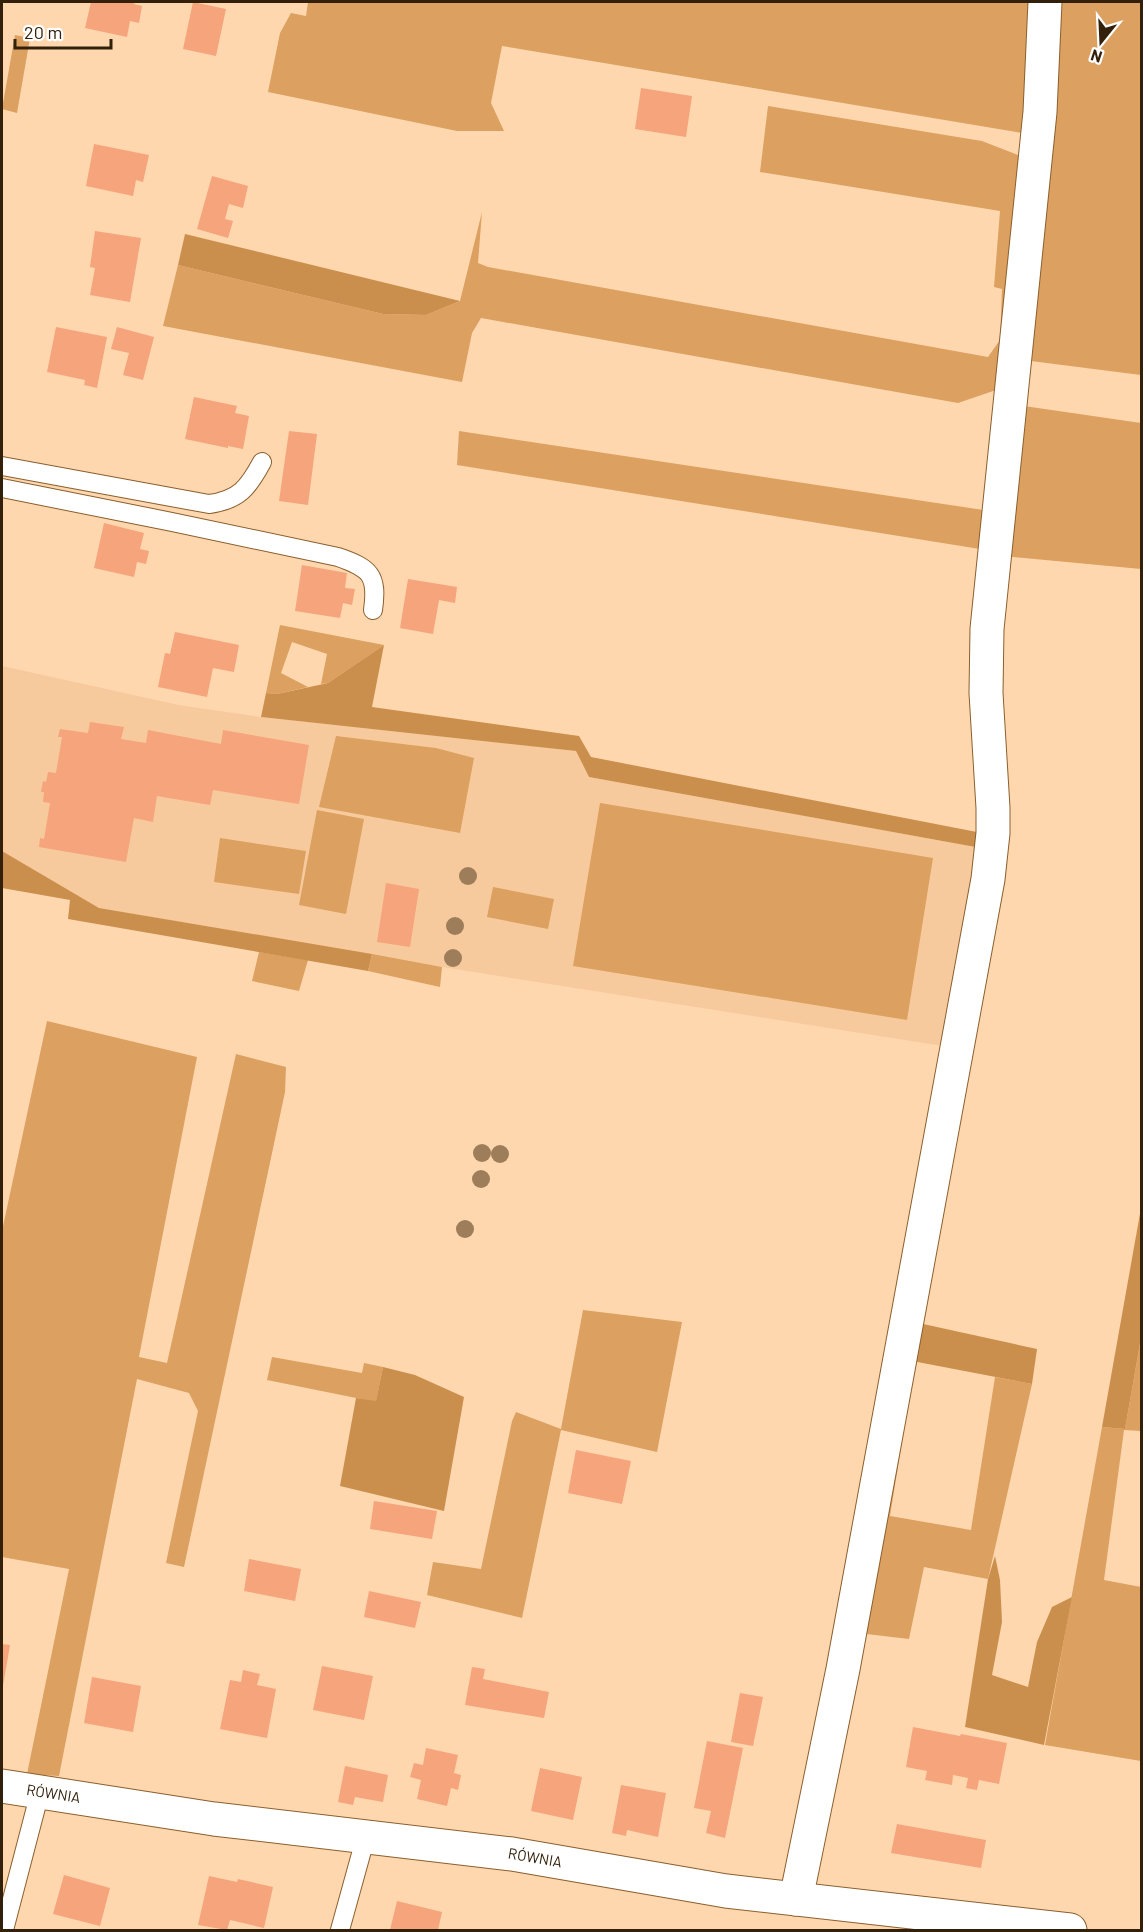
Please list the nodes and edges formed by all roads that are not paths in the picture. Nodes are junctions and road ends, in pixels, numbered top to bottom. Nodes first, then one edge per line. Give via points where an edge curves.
1 (1045, 2) edge
2 (262, 462) dead end
3 (2, 466) edge
4 (2, 488) edge
5 (373, 610) dead end
6 (2, 1786) edge
7 (40, 1792) junction
8 (366, 1836) junction
9 (796, 1899) junction
10 (4, 1930) edge
11 (340, 1930) edge
12 (1070, 1930) edge

1 - 9 street via 1040,112 987,629 986,693 993,808 988,879 843,1669
2 - 3 lane via 240,494 209,504
4 - 5 lane via 358,564 373,579
6 - 7 street, RÓWNIA
7 - 8 street, RÓWNIA via 214,1819
7 - 10 lane
8 - 9 street, RÓWNIA via 512,1854 726,1891
8 - 11 lane
9 - 12 street, RÓWNIA

